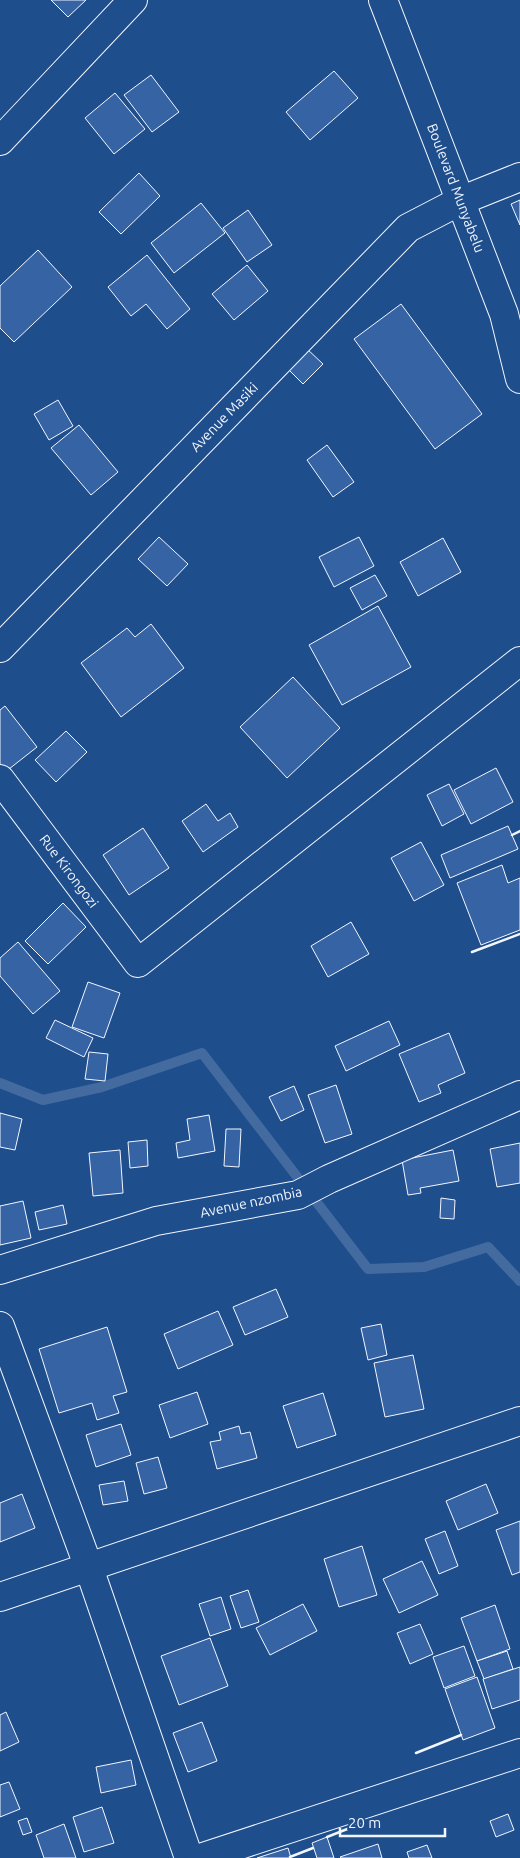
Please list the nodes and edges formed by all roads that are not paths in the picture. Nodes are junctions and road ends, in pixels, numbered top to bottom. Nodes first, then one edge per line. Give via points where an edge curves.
1 (133, 0) edge
2 (383, 0) edge
3 (0, 141) edge
4 (520, 177) edge
5 (460, 201) junction
6 (520, 379) edge
7 (0, 648) edge
8 (520, 661) edge
9 (0, 779) edge
10 (520, 1095) edge
11 (0, 1270) edge
12 (0, 1326) edge
13 (520, 1421) edge
14 (89, 1568) junction
15 (0, 1597) edge
16 (520, 1753) edge
17 (189, 1858) edge
18 (200, 1858) edge

1 - 3 street
2 - 5 street, Boulevard Munyabelu
4 - 5 street, Avenue Masiki
5 - 6 street, Boulevard Munyabelu via 504,314
5 - 7 street, Avenue Masiki via 408,228
8 - 9 street, Rue Kirongozi via 138,963
10 - 11 street, Avenue nzombia via 298,1195 156,1221
12 - 14 street
13 - 14 street
14 - 15 street
14 - 17 street
16 - 18 street

